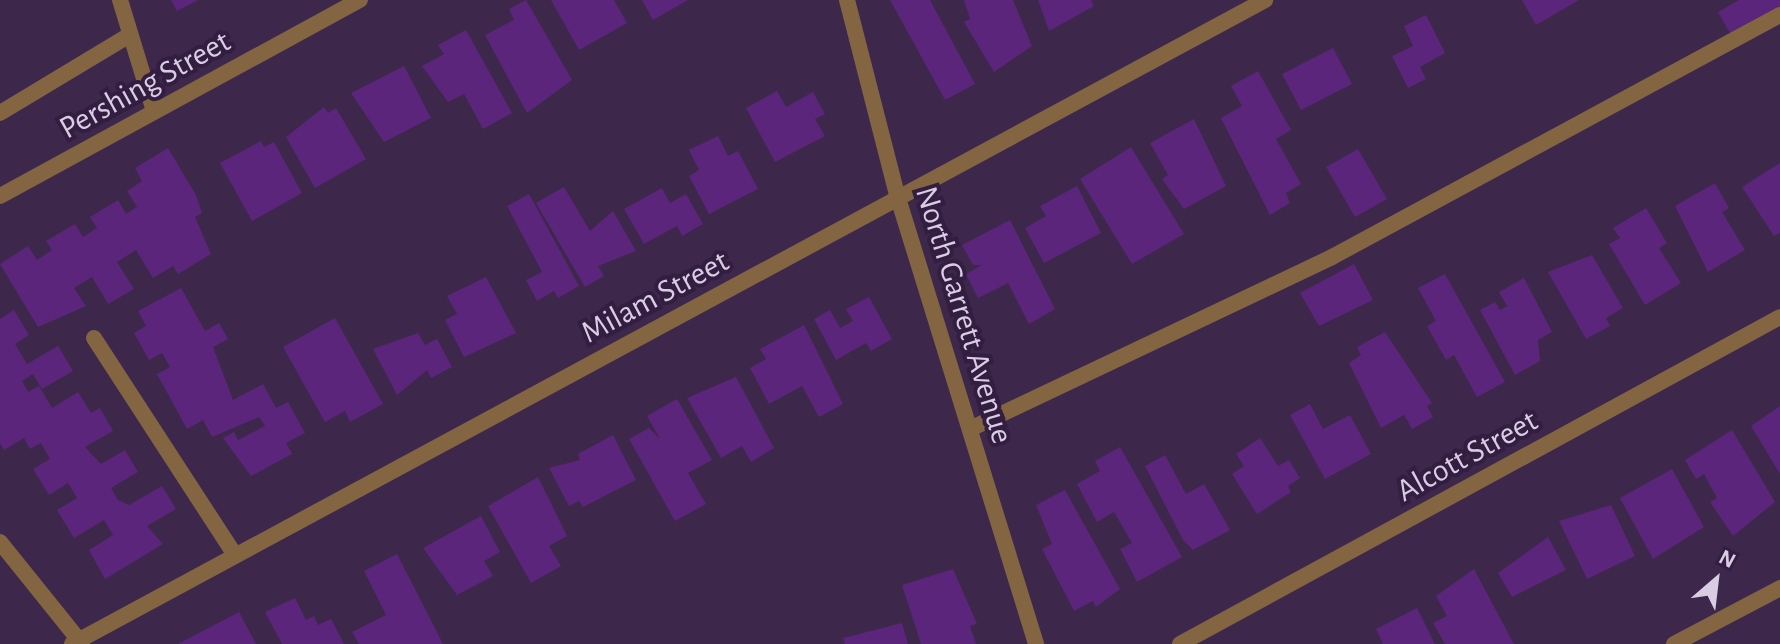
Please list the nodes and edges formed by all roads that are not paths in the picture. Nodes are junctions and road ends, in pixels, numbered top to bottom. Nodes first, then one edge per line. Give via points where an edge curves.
1 (120, 0) edge
2 (360, 0) edge
3 (847, 0) edge
4 (1265, 0) edge
5 (1780, 15) edge
6 (130, 35) junction
7 (154, 111) junction
8 (0, 113) edge
9 (0, 196) edge
10 (898, 198) junction
11 (1780, 317) edge
12 (94, 338) dead end
13 (970, 429) junction
14 (0, 542) edge
15 (235, 555) junction
16 (1780, 588) edge
17 (77, 643) edge
18 (1036, 644) edge
19 (1180, 644) edge
20 (1674, 644) edge

1 - 6 street
2 - 7 street, Pershing Street
3 - 10 street, North Garrett Avenue
4 - 10 street, Milam Street
5 - 13 street via 1332,257
6 - 7 street
6 - 8 street
7 - 9 street, Pershing Street
10 - 13 street, North Garrett Avenue
10 - 15 street, Milam Street
11 - 19 street, Alcott Street
12 - 15 street
13 - 18 street, North Garrett Avenue
14 - 17 street
15 - 17 street, Milam Street
16 - 20 street

